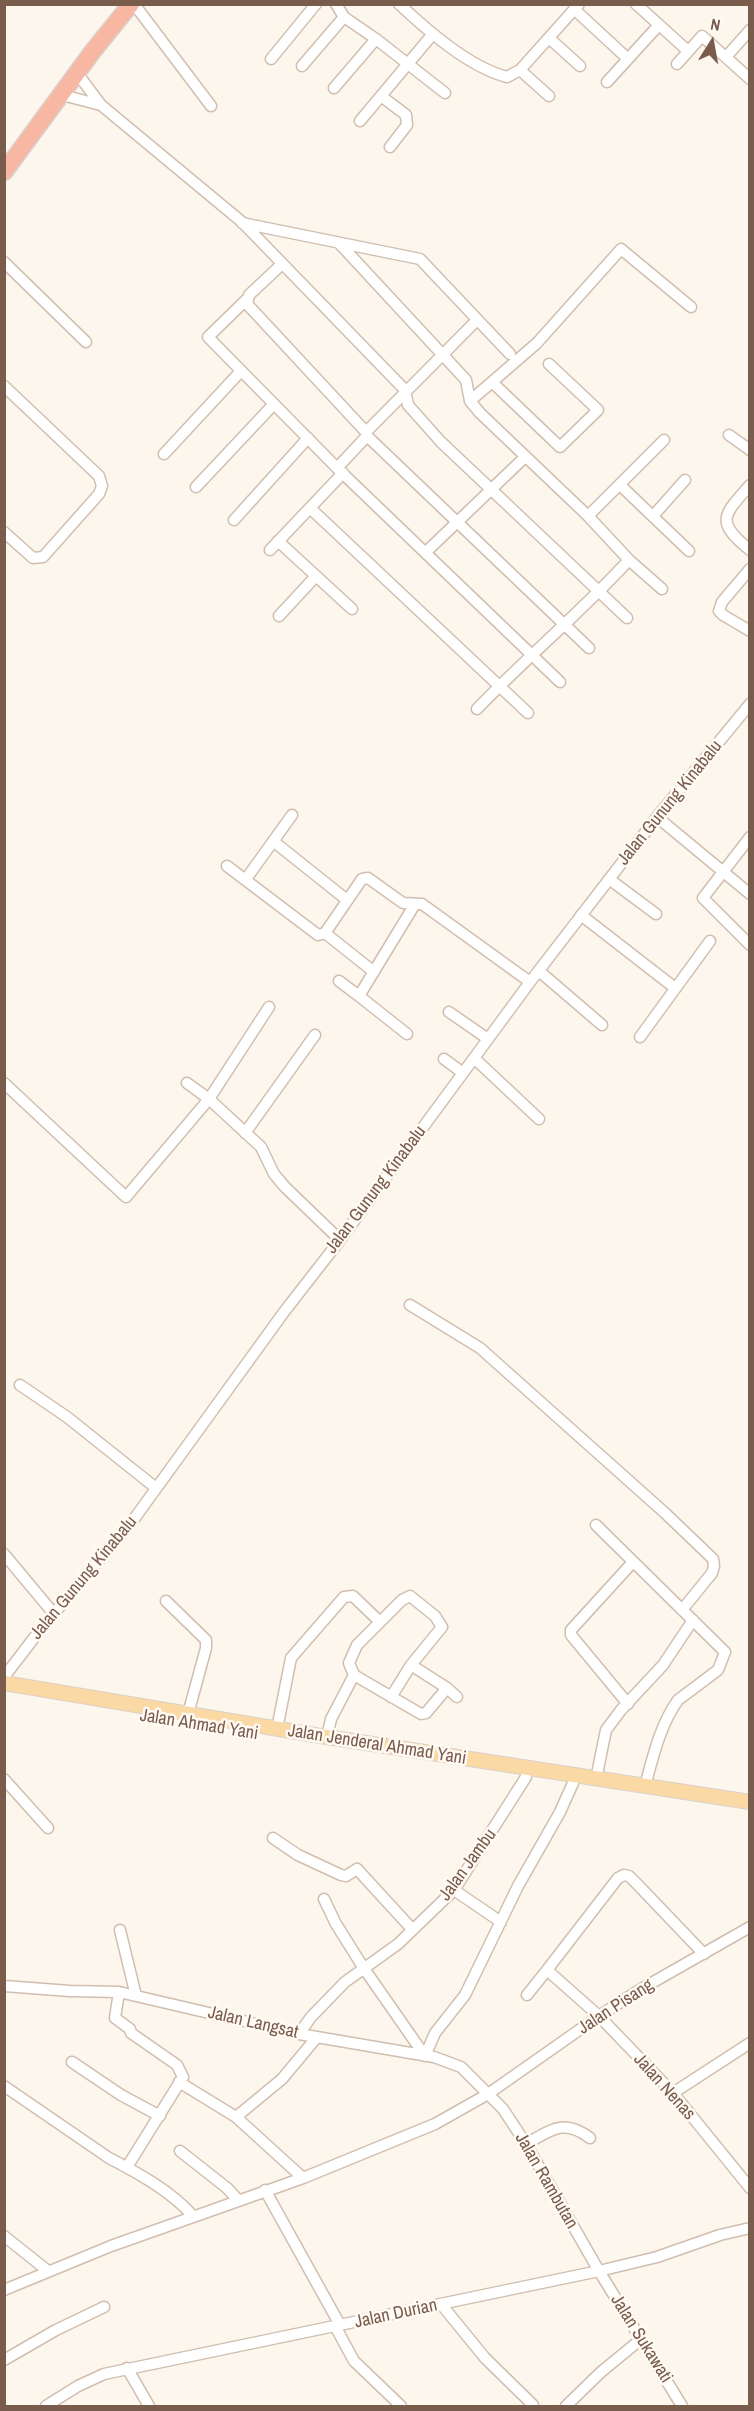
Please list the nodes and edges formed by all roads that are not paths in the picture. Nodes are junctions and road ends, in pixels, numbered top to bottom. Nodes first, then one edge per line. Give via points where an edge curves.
1 (132, 4) edge
2 (316, 4) edge
3 (336, 4) edge
4 (399, 4) edge
5 (636, 4) edge
6 (577, 7) edge
7 (344, 17) junction
8 (658, 26) junction
9 (750, 30) edge
10 (432, 35) junction
11 (549, 38) junction
12 (376, 39) junction
13 (688, 51) junction
14 (726, 57) junction
15 (627, 58) junction
16 (271, 59) dead end
17 (406, 63) junction
18 (677, 64) dead end
19 (302, 66) dead end
20 (580, 66) dead end
21 (520, 70) junction
22 (77, 74) junction
23 (750, 79) edge
24 (607, 82) dead end
25 (334, 88) dead end
26 (445, 93) dead end
27 (62, 95) junction
28 (381, 96) junction
29 (549, 96) dead end
30 (101, 105) junction
31 (211, 106) dead end
32 (360, 121) dead end
33 (390, 147) dead end
34 (4, 172) edge
35 (242, 222) junction
36 (339, 243) junction
37 (4, 262) edge
38 (282, 264) junction
39 (247, 299) junction
40 (691, 307) dead end
41 (477, 320) junction
42 (86, 342) dead end
43 (443, 354) junction
44 (510, 354) dead end
45 (549, 363) dead end
46 (242, 371) junction
47 (492, 382) junction
48 (4, 386) edge
49 (405, 390) junction
50 (470, 401) junction
51 (274, 404) junction
52 (367, 434) junction
53 (729, 435) dead end
54 (308, 438) junction
55 (664, 440) dead end
56 (750, 450) edge
57 (164, 454) dead end
58 (525, 457) junction
59 (340, 471) junction
60 (685, 480) dead end
61 (620, 485) junction
62 (750, 485) edge
63 (196, 487) dead end
64 (490, 489) junction
65 (310, 508) junction
66 (588, 516) junction
67 (653, 516) junction
68 (234, 520) dead end
69 (458, 521) junction
70 (4, 532) edge
71 (278, 541) junction
72 (270, 550) dead end
73 (750, 550) edge
74 (689, 551) dead end
75 (426, 552) junction
76 (629, 560) junction
77 (750, 569) edge
78 (316, 576) junction
79 (662, 589) dead end
80 (599, 592) junction
81 (352, 609) dead end
82 (279, 616) dead end
83 (627, 618) dead end
84 (566, 624) junction
85 (748, 635) edge
86 (590, 648) dead end
87 (532, 653) junction
88 (560, 681) dead end
89 (500, 685) junction
90 (750, 704) edge
91 (477, 709) dead end
92 (528, 713) dead end
93 (292, 815) dead end
94 (657, 817) junction
95 (750, 837) edge
96 (273, 841) junction
97 (227, 866) dead end
98 (723, 872) junction
99 (246, 879) junction
100 (609, 879) junction
101 (750, 894) edge
102 (347, 900) junction
103 (415, 904) junction
104 (656, 914) dead end
105 (581, 915) junction
106 (325, 933) junction
107 (710, 941) dead end
108 (750, 945) edge
109 (539, 971) junction
110 (374, 972) junction
111 (339, 981) dead end
112 (530, 982) junction
113 (675, 988) junction
114 (359, 996) junction
115 (269, 1007) dead end
116 (449, 1012) dead end
117 (602, 1025) dead end
118 (407, 1034) dead end
119 (315, 1035) dead end
120 (640, 1037) dead end
121 (488, 1039) junction
122 (474, 1058) junction
123 (444, 1059) dead end
124 (463, 1073) junction
125 (4, 1083) edge
126 (187, 1083) dead end
127 (209, 1099) junction
128 (539, 1119) dead end
129 (245, 1133) junction
130 (340, 1240) junction
131 (410, 1305) dead end
132 (20, 1385) dead end
133 (156, 1488) junction
134 (596, 1525) dead end
135 (4, 1554) edge
136 (633, 1562) junction
137 (166, 1601) dead end
138 (682, 1610) junction
139 (54, 1614) junction
140 (693, 1620) junction
141 (379, 1621) junction
142 (411, 1665) junction
143 (354, 1675) junction
144 (4, 1677) edge
145 (4, 1683) edge
146 (447, 1688) junction
147 (4, 1692) edge
148 (391, 1697) junction
149 (457, 1697) dead end
150 (628, 1704) junction
151 (188, 1714) junction
152 (277, 1729) junction
153 (319, 1739) junction
154 (444, 1760) junction
155 (526, 1777) junction
156 (4, 1779) edge
157 (596, 1779) junction
158 (573, 1783) junction
159 (645, 1786) junction
160 (750, 1802) edge
161 (750, 1810) edge
162 (48, 1828) dead end
163 (273, 1838) dead end
164 (454, 1890) junction
165 (324, 1899) dead end
166 (501, 1922) junction
167 (750, 1927) edge
168 (412, 1929) junction
169 (120, 1930) dead end
170 (704, 1954) junction
171 (363, 1967) junction
172 (546, 1970) junction
173 (4, 1986) edge
174 (118, 1992) junction
175 (527, 1995) dead end
176 (136, 1996) junction
177 (598, 2016) junction
178 (298, 2034) junction
179 (317, 2037) junction
180 (750, 2043) edge
181 (425, 2056) junction
182 (72, 2062) dead end
183 (179, 2082) junction
184 (4, 2086) edge
185 (673, 2093) junction
186 (488, 2094) junction
187 (160, 2116) junction
188 (236, 2117) junction
189 (590, 2138) dead end
190 (526, 2144) junction
191 (180, 2151) dead end
192 (127, 2167) junction
193 (303, 2178) junction
194 (750, 2187) edge
195 (265, 2190) junction
196 (238, 2200) junction
197 (193, 2216) junction
198 (750, 2228) edge
199 (4, 2236) edge
200 (48, 2271) junction
201 (599, 2271) junction
202 (4, 2290) edge
203 (441, 2304) junction
204 (104, 2307) dead end
205 (338, 2326) junction
206 (640, 2340) junction
207 (4, 2360) edge
208 (127, 2368) junction
209 (46, 2406) edge
210 (149, 2406) edge
211 (401, 2406) edge
212 (533, 2406) edge
213 (566, 2406) edge
214 (682, 2406) edge

1 - 22 highway
1 - 31 street
2 - 16 street
3 - 7 street
4 - 10 street
5 - 8 street
6 - 11 street
6 - 15 street
7 - 12 street
7 - 19 street
8 - 13 street
8 - 15 street
9 - 14 street
10 - 17 street
10 - 21 street via 493,74 507,77
11 - 20 street
11 - 21 street
12 - 17 street
12 - 25 street
13 - 14 street via 702,36
13 - 18 street
14 - 23 street
15 - 24 street
17 - 26 street
17 - 28 street
21 - 29 street
22 - 27 highway
22 - 30 street
27 - 30 street
27 - 34 highway
28 - 32 street
28 - 33 street via 406,115 407,125
30 - 35 street
35 - 36 street
35 - 38 street
36 - 41 street via 420,259
36 - 43 street
37 - 42 street
38 - 39 street
38 - 49 street
39 - 46 street via 208,337
39 - 52 street via 249,307
40 - 47 street via 621,249 537,343
41 - 43 street
41 - 44 street
43 - 49 street
43 - 50 street via 465,380
45 - 47 street via 598,410 560,447
46 - 51 street
46 - 57 street
47 - 50 street
48 - 70 street via 102,482 99,494 43,557 33,558
49 - 52 street
49 - 64 street via 408,405
50 - 58 street
51 - 54 street
51 - 63 street
52 - 59 street
52 - 69 street
53 - 56 street
54 - 59 street
54 - 68 street
55 - 61 street
58 - 64 street
58 - 66 street
59 - 65 street
59 - 75 street
60 - 67 street
61 - 66 street
61 - 67 street
62 - 73 street via 728,510 726,521 732,535
64 - 69 street
64 - 80 street
65 - 71 street
65 - 89 street
66 - 76 street
67 - 74 street
69 - 75 street
69 - 84 street
71 - 72 street
71 - 78 street
75 - 87 street
76 - 79 street
76 - 80 street
77 - 85 street via 722,602 720,611
78 - 81 street
78 - 82 street
80 - 83 street
80 - 84 street
84 - 86 street
84 - 87 street
87 - 88 street
87 - 89 street
89 - 91 street
89 - 92 street
90 - 94 street, Jalan Gunung Kinabalu
93 - 96 street
94 - 98 street
94 - 100 street, Jalan Gunung Kinabalu
95 - 98 street
96 - 99 street
96 - 102 street
97 - 99 street
98 - 101 street
98 - 108 street via 704,899
99 - 106 street via 315,934
100 - 104 street
100 - 105 street, Jalan Gunung Kinabalu
102 - 103 street via 366,878 403,903
102 - 106 street
103 - 110 street
103 - 112 street via 422,904
105 - 109 street, Jalan Gunung Kinabalu
105 - 113 street
106 - 110 street
107 - 113 street
109 - 112 street, Jalan Gunung Kinabalu
109 - 117 street
110 - 114 street
111 - 114 street
112 - 121 street, Jalan Gunung Kinabalu
113 - 120 street
114 - 118 street
115 - 127 street
116 - 121 street
119 - 129 street
121 - 122 street, Jalan Gunung Kinabalu
122 - 124 street, Jalan Gunung Kinabalu
122 - 128 street
123 - 124 street
124 - 130 street, Jalan Gunung Kinabalu
125 - 127 street via 126,1197
126 - 127 street
127 - 129 street
129 - 130 street via 263,1149 274,1174 285,1187
130 - 133 street, Jalan Gunung Kinabalu
131 - 138 street via 480,1348 713,1559 712,1573
132 - 133 street
133 - 139 street, Jalan Gunung Kinabalu
134 - 136 street
135 - 139 street
136 - 138 street
136 - 150 street via 572,1630 572,1635
137 - 151 street via 206,1640
138 - 140 street
139 - 144 street, Jalan Gunung Kinabalu
140 - 150 street via 663,1665
140 - 159 street via 724,1654 718,1670 676,1703 660,1735
141 - 142 street via 410,1596 442,1624 440,1633
141 - 143 street via 357,1645 349,1663
141 - 152 street via 353,1596 344,1597 291,1658
142 - 146 street
142 - 148 street
143 - 148 street
143 - 153 street
145 - 151 main road, Jalan Jenderal Ahmad Yani
146 - 148 street via 424,1714
146 - 149 street
147 - 153 main road, Jalan Ahmad Yani
150 - 157 street via 606,1730
151 - 152 main road, Jalan Jenderal Ahmad Yani
152 - 153 main road, Jalan Jenderal Ahmad Yani
153 - 154 main road, Jalan Ahmad Yani
154 - 155 main road, Jalan Ahmad Yani
154 - 157 main road, Jalan Jenderal Ahmad Yani
155 - 158 main road, Jalan Ahmad Yani
155 - 164 street, Jalan Jambu
156 - 162 street
157 - 159 main road, Jalan Jenderal Ahmad Yani
158 - 161 main road, Jalan Ahmad Yani
158 - 166 street
159 - 160 main road, Jalan Jenderal Ahmad Yani
163 - 168 street via 341,1875 357,1869
164 - 166 street
164 - 168 street, Jalan Jambu
165 - 171 street
166 - 181 street via 465,1995 435,2033
167 - 170 street, Jalan Pisang
168 - 171 street, Jalan Jambu via 384,1955
169 - 176 street
170 - 172 street via 624,1875
170 - 177 street, Jalan Pisang
171 - 178 street, Jalan Jambu via 327,1999
171 - 181 street
172 - 175 street
172 - 177 street, Jalan Nenas
173 - 174 street, Jalan Langsat
174 - 176 street, Jalan Langsat
174 - 183 street via 115,2018 177,2065 183,2077
176 - 178 street, Jalan Langsat
177 - 185 street, Jalan Nenas
177 - 186 street, Jalan Pisang
178 - 179 street, Jalan Langsat
179 - 181 street, Jalan Langsat
179 - 188 street via 282,2079
180 - 185 street
181 - 186 street, Jalan Langsat via 461,2067
182 - 187 street
183 - 187 street
183 - 188 street
184 - 192 street
185 - 194 street, Jalan Nenas
186 - 190 street, Jalan Rambutan
186 - 193 street, Jalan Pisang via 435,2124
187 - 192 street
188 - 193 street
189 - 190 street via 577,2128 564,2127
190 - 201 street, Jalan Rambutan
191 - 196 street
192 - 197 street via 178,2201
193 - 195 street, Jalan Pisang
195 - 196 street, Jalan Pisang
195 - 205 street
196 - 197 street, Jalan Pisang
197 - 200 street, Jalan Pisang
198 - 201 street, Jalan Durian
199 - 200 street
200 - 202 street, Jalan Pisang
201 - 203 street, Jalan Durian
201 - 206 street, Jalan Sukawati
203 - 205 street, Jalan Durian
203 - 212 street via 485,2358
204 - 207 street
205 - 208 street, Jalan Durian
205 - 211 street via 354,2361
206 - 213 street
206 - 214 street, Jalan Sukawati
208 - 209 street, Jalan Durian via 90,2380
208 - 210 street

